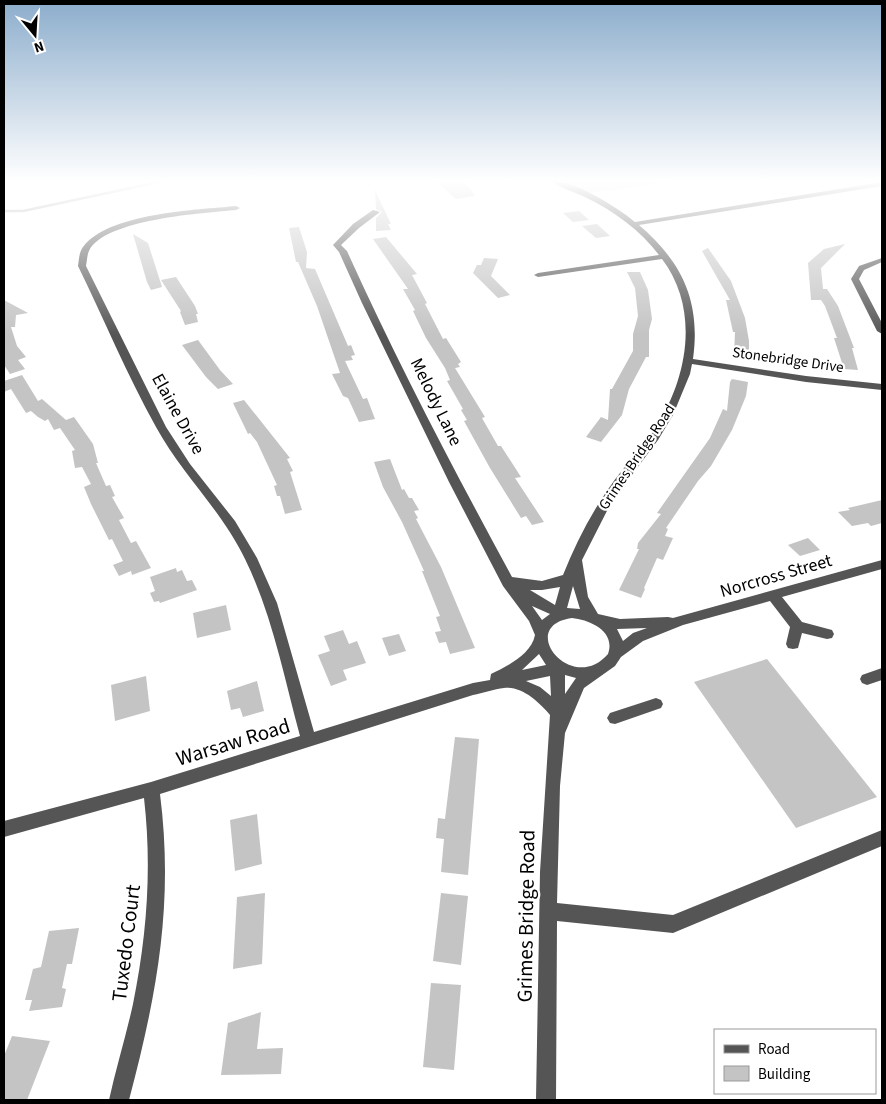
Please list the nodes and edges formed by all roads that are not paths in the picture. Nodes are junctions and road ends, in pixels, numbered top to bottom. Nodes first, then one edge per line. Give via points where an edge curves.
1 (109, 232) edge
2 (350, 232) edge
3 (642, 232) edge
4 (666, 256) junction
5 (882, 260) edge
6 (538, 275) dead end
7 (882, 331) edge
8 (690, 361) junction
9 (882, 386) edge
10 (577, 560) junction
11 (882, 565) edge
12 (509, 577) junction
13 (569, 578) junction
14 (774, 596) junction
15 (561, 614) junction
16 (597, 619) junction
17 (680, 621) junction
18 (797, 626) junction
19 (827, 634) dead end
20 (541, 637) junction
21 (793, 644) dead end
22 (616, 654) junction
23 (557, 666) junction
24 (600, 669) junction
25 (882, 674) edge
26 (868, 679) dead end
27 (504, 682) junction
28 (473, 689) junction
29 (656, 704) dead end
30 (556, 712) junction
31 (615, 718) dead end
32 (557, 732) junction
33 (309, 741) junction
34 (151, 789) junction
35 (4, 829) edge
36 (882, 838) edge
37 (548, 911) junction
38 (119, 1100) edge
39 (546, 1100) edge

1 - 33 street, Elaine Drive via 85,248 80,257 82,266 161,427 186,466 231,524 251,558 270,603
2 - 12 street, Melody Lane via 337,245 343,251 441,455
3 - 4 street, Grimes Bridge Road
4 - 6 street
4 - 8 street, Grimes Bridge Road via 689,300 693,330
5 - 7 street via 862,267 855,275
8 - 9 street, Stonebridge Drive via 815,380
8 - 10 street, Grimes Bridge Road via 668,417 606,500
10 - 13 street, Grimes Bridge Road
10 - 16 street, Grimes Bridge Road via 579,592
11 - 14 street, Norcross Street
12 - 13 street via 530,586 543,586
12 - 15 street, Melody Lane via 533,600
12 - 20 street, Melody Lane via 517,597 535,619
13 - 15 street, Grimes Bridge Road
14 - 17 street, Norcross Street
14 - 18 street
15 - 16 street
15 - 20 street, Grimes Bridge Road via 548,622
16 - 17 street, Norcross Street via 632,624
16 - 22 street, Grimes Bridge Road via 616,639
17 - 22 street, Norcross Street via 638,637
18 - 19 street
18 - 21 street
20 - 23 street, Grimes Bridge Road via 542,648
20 - 28 street, Warsaw Road via 533,654 517,668
22 - 24 street, Grimes Bridge Road
23 - 24 street via 580,672
23 - 27 street, Warsaw Road
23 - 30 street, Grimes Bridge Road
24 - 32 street, Grimes Bridge Road via 580,684
25 - 26 street
27 - 28 street, Warsaw Road
27 - 30 street via 534,691
28 - 33 street, Warsaw Road
29 - 31 street
30 - 32 street, Grimes Bridge Road
32 - 37 street, Grimes Bridge Road
33 - 34 street, Warsaw Road
34 - 35 street, Warsaw Road
34 - 38 street, Tuxedo Court via 157,842 157,897 151,956 139,1026
36 - 37 street via 673,924
37 - 39 street, Grimes Bridge Road

